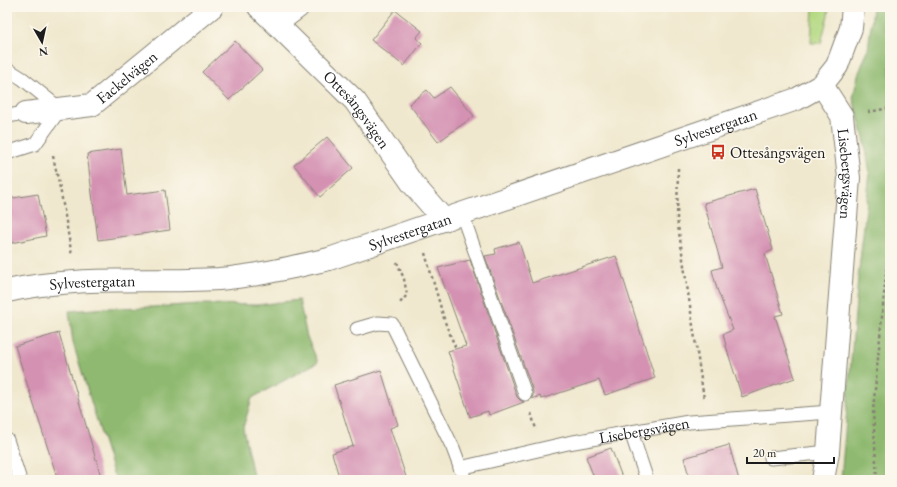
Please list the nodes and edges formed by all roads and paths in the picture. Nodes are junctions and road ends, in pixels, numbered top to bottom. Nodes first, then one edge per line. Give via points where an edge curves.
1 (212, 7) edge
2 (259, 7) edge
3 (298, 7) edge
4 (853, 7) edge
5 (277, 23) junction
6 (7, 69) edge
7 (822, 85) junction
8 (60, 109) junction
9 (16, 115) edge
10 (44, 132) junction
11 (7, 153) edge
12 (678, 169) dead end
13 (453, 217) junction
14 (418, 229) junction
15 (890, 232) edge
16 (404, 279) dead end
17 (76, 281) junction
18 (7, 291) edge
19 (398, 305) dead end
20 (357, 329) dead end
21 (456, 349) dead end
22 (525, 394) joint
23 (831, 412) junction
24 (708, 421) junction
25 (631, 432) junction
26 (7, 440) edge
27 (543, 449) junction
28 (828, 452) junction
29 (771, 458) dead end
30 (463, 474) edge
31 (20, 480) edge
32 (647, 480) edge
33 (824, 480) edge
34 (877, 480) edge

1 - 8 street, Fackelvägen via 92,105
2 - 5 street, Ottesångsvägen
3 - 5 street
4 - 7 street via 851,28 837,66
5 - 13 street, Ottesångsvägen via 355,101 412,183
6 - 8 lane
7 - 13 street, Sylvestergatan via 797,99
7 - 23 street, Lisebergsvägen via 842,116 849,178
8 - 9 street, Fackelvägen
8 - 10 lane
10 - 11 lane via 35,144
10 - 17 path via 55,159
12 - 24 path via 676,219
13 - 14 street, Sylvestergatan
13 - 22 lane
14 - 17 street, Sylvestergatan via 329,259 277,271 219,279
14 - 21 path via 445,322
15 - 34 path via 873,411
16 - 19 path via 407,294
17 - 18 street, Sylvestergatan
20 - 30 lane, Lisebergsvägen via 378,323 392,324 453,448
22 - 27 path
23 - 24 lane, Lisebergsvägen
23 - 28 street, Lisebergsvägen
24 - 25 lane, Lisebergsvägen
25 - 27 lane, Lisebergsvägen
25 - 32 lane
26 - 31 lane
27 - 30 lane, Lisebergsvägen
28 - 29 lane
28 - 33 street, Lisebergsvägen

